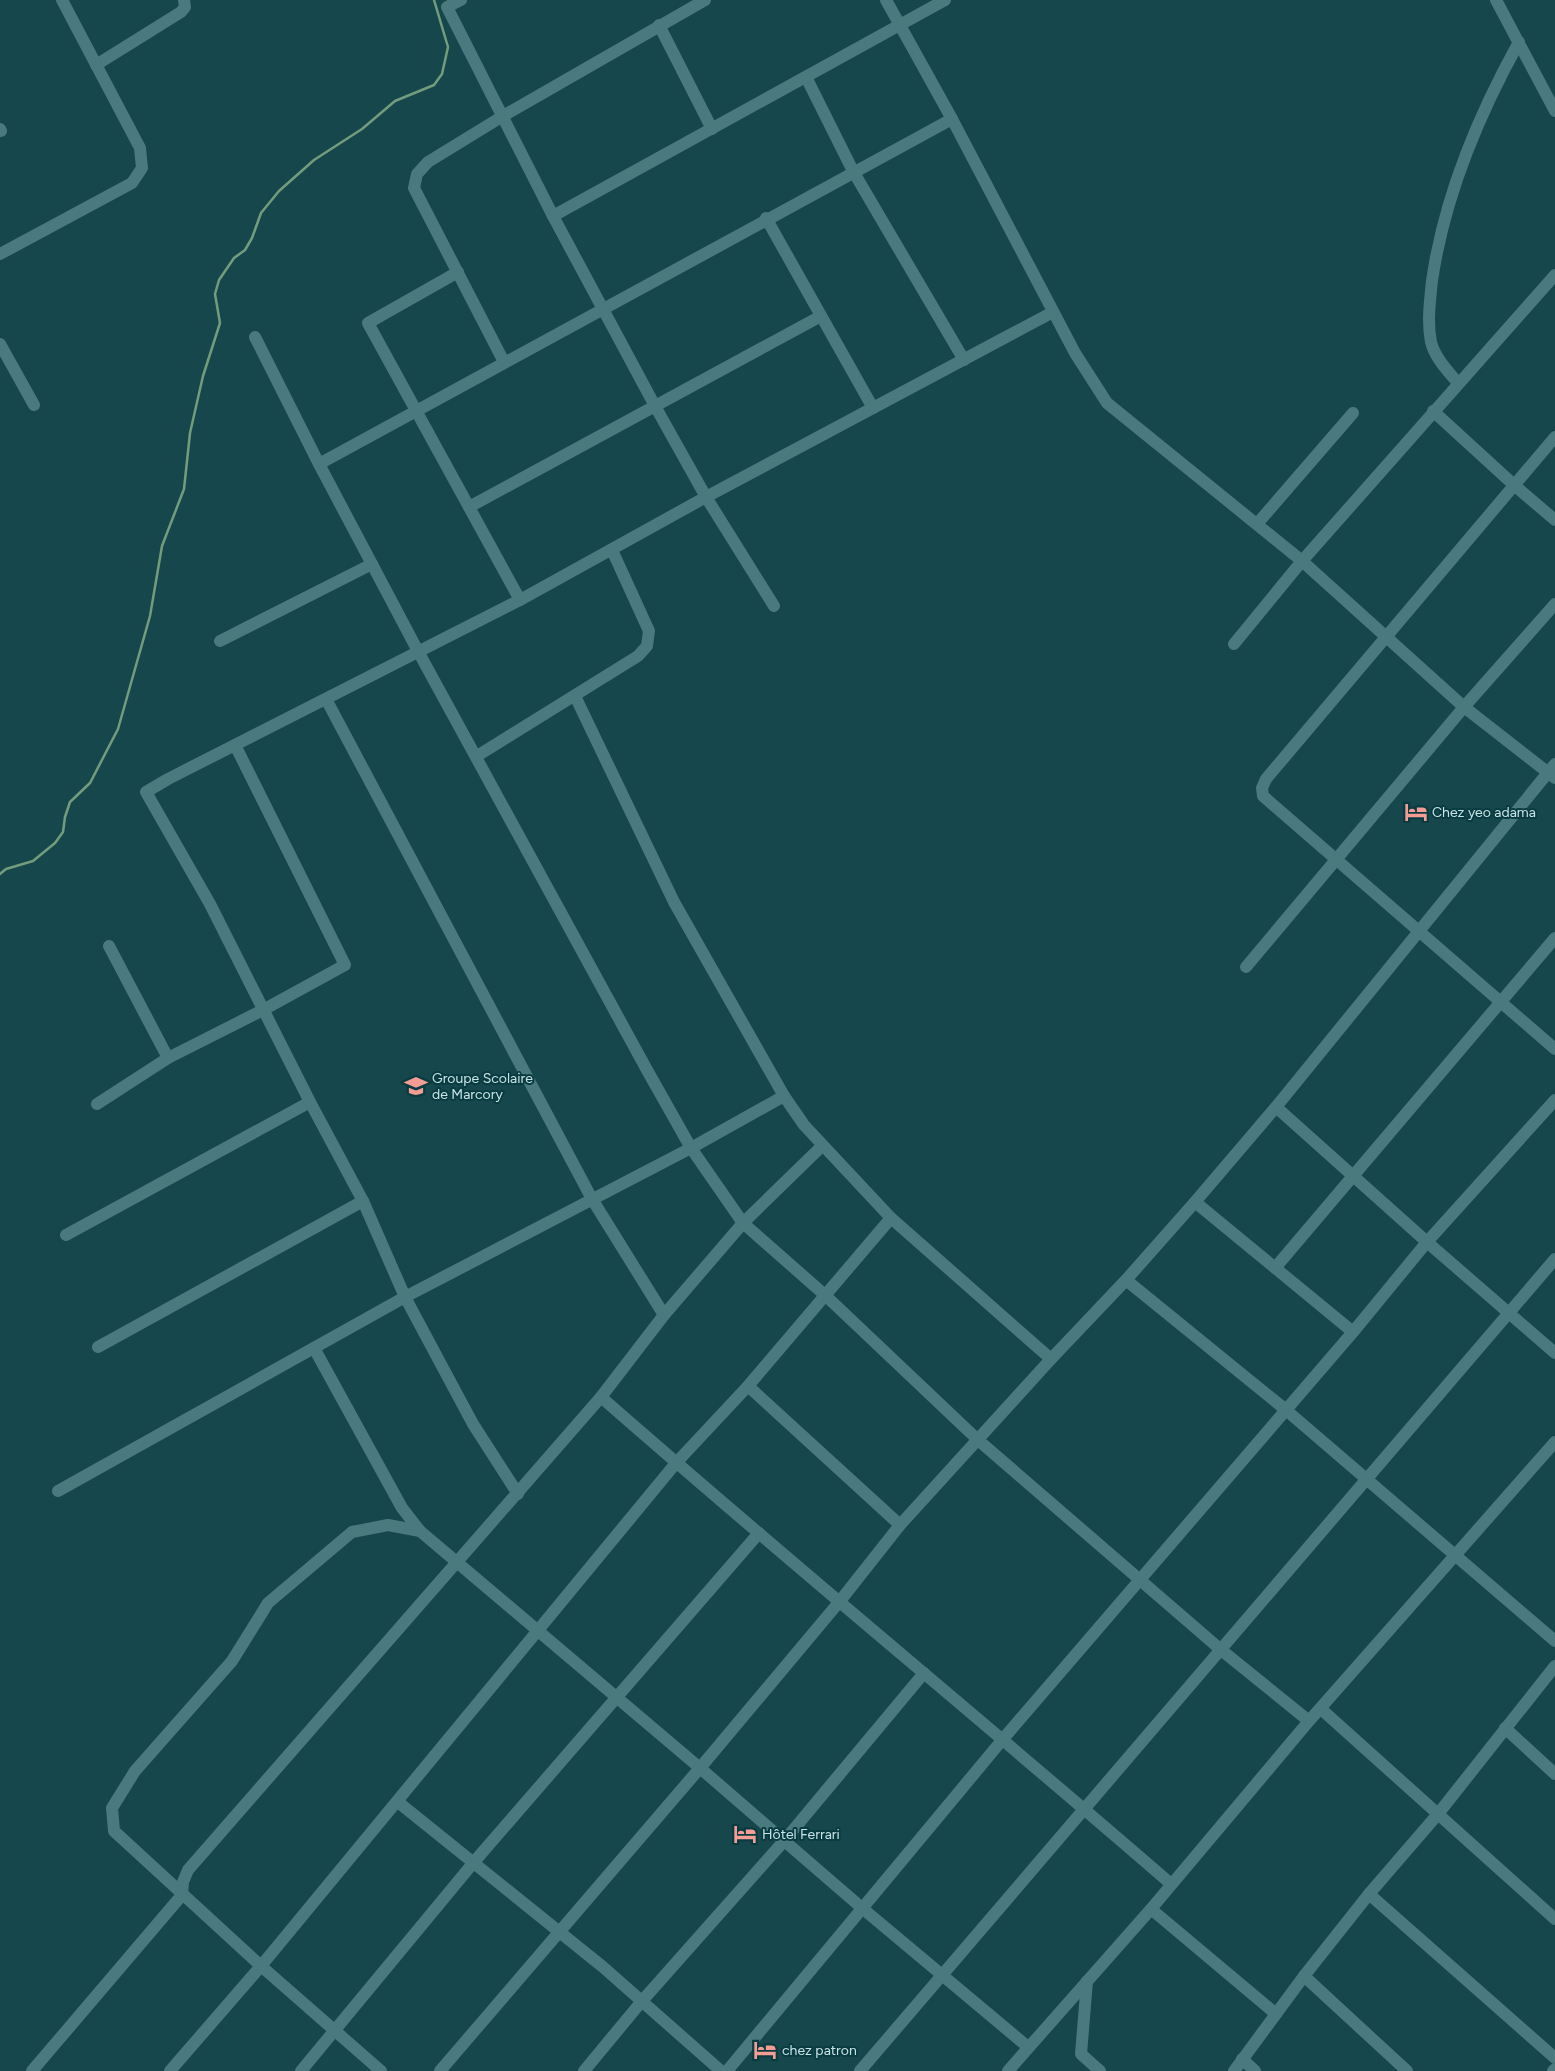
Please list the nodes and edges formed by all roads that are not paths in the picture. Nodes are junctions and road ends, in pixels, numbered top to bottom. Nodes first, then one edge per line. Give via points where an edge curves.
1 (62, 0) edge
2 (184, 0) edge
3 (461, 0) edge
4 (705, 0) edge
5 (886, 0) edge
6 (945, 0) edge
7 (1496, 0) edge
8 (899, 24) junction
9 (658, 26) junction
10 (1519, 42) junction
11 (96, 65) junction
12 (806, 77) junction
13 (1555, 111) edge
14 (503, 116) junction
15 (952, 118) junction
16 (712, 129) junction
17 (853, 171) junction
18 (553, 216) junction
19 (766, 218) junction
20 (0, 254) edge
21 (458, 272) junction
22 (1555, 275) edge
23 (604, 308) junction
24 (1053, 312) junction
25 (821, 316) junction
26 (255, 337) dead end
27 (0, 344) edge
28 (964, 360) junction
29 (504, 362) junction
30 (1458, 383) junction
31 (34, 405) dead end
32 (655, 406) junction
33 (873, 408) junction
34 (415, 411) junction
35 (1433, 411) junction
36 (1353, 413) dead end
37 (1555, 437) edge
38 (319, 464) junction
39 (1514, 485) junction
40 (706, 497) junction
41 (469, 507) junction
42 (1555, 520) edge
43 (1257, 524) junction
44 (612, 550) junction
45 (1302, 561) junction
46 (372, 564) junction
47 (520, 600) junction
48 (1555, 604) edge
49 (774, 606) dead end
50 (1386, 637) junction
51 (220, 641) dead end
52 (1234, 644) dead end
53 (419, 652) junction
54 (575, 696) junction
55 (326, 699) junction
56 (1464, 707) junction
57 (235, 745) junction
58 (477, 756) junction
59 (1553, 771) edge
60 (1337, 860) junction
61 (1418, 930) junction
62 (1555, 938) edge
63 (109, 946) dead end
64 (1246, 967) dead end
65 (1502, 1002) junction
66 (263, 1010) junction
67 (1555, 1049) edge
68 (168, 1058) junction
69 (784, 1096) junction
70 (1555, 1100) edge
71 (310, 1102) junction
72 (97, 1104) dead end
73 (1276, 1107) junction
74 (822, 1146) junction
75 (691, 1148) junction
76 (1353, 1176) junction
77 (592, 1199) junction
78 (364, 1201) junction
79 (1195, 1202) junction
80 (891, 1218) junction
81 (743, 1223) junction
82 (66, 1235) dead end
83 (1427, 1242) junction
84 (1555, 1260) edge
85 (1275, 1268) junction
86 (1126, 1280) junction
87 (405, 1296) junction
88 (826, 1296) junction
89 (1510, 1313) junction
90 (664, 1315) junction
91 (1353, 1332) junction
92 (98, 1347) dead end
93 (314, 1348) junction
94 (1555, 1353) edge
95 (1051, 1359) junction
96 (748, 1386) junction
97 (601, 1397) junction
98 (1286, 1410) junction
99 (978, 1440) junction
100 (1555, 1442) edge
101 (676, 1463) junction
102 (1367, 1480) junction
103 (58, 1492) dead end
104 (518, 1494) junction
105 (900, 1525) junction
106 (420, 1532) junction
107 (759, 1533) junction
108 (1455, 1556) junction
109 (457, 1562) junction
110 (1140, 1580) junction
111 (840, 1601) junction
112 (536, 1631) junction
113 (1555, 1642) edge
114 (1220, 1649) junction
115 (1555, 1666) edge
116 (924, 1673) junction
117 (616, 1698) junction
118 (1321, 1709) junction
119 (1310, 1721) junction
120 (1505, 1728) junction
121 (1003, 1739) junction
122 (700, 1768) junction
123 (1555, 1774) edge
124 (398, 1802) junction
125 (1084, 1808) junction
126 (1438, 1814) junction
127 (784, 1841) junction
128 (474, 1862) junction
129 (1170, 1884) junction
130 (1369, 1894) junction
131 (182, 1895) junction
132 (862, 1908) junction
133 (1151, 1909) junction
134 (1555, 1919) edge
135 (559, 1932) junction
136 (262, 1966) junction
137 (941, 1975) junction
138 (1304, 1976) junction
139 (1087, 1981) junction
140 (642, 2001) junction
141 (1276, 2014) junction
142 (334, 2030) junction
143 (1028, 2047) junction
144 (1555, 2058) edge
145 (1242, 2059) junction
146 (32, 2071) edge
147 (170, 2071) edge
148 (301, 2071) edge
149 (381, 2071) edge
150 (440, 2071) edge
151 (584, 2071) edge
152 (721, 2071) edge
153 (727, 2071) edge
154 (860, 2071) edge
155 (1008, 2071) edge
156 (1100, 2071) edge
157 (1234, 2071) edge
158 (1255, 2071) edge
159 (1407, 2071) edge

1 - 11 street
2 - 11 street via 182,12
3 - 14 street via 448,7
4 - 9 street
5 - 8 street
6 - 8 street
7 - 10 street
8 - 12 street
8 - 15 street
9 - 14 street
9 - 16 street
10 - 13 street
10 - 30 street via 1491,95 1474,137 1437,248 1429,329 1439,360
11 - 20 street via 140,148 142,168 132,183
12 - 16 street
12 - 17 street
14 - 18 street
14 - 21 street via 428,162 416,174 414,188
15 - 17 street
15 - 24 street
16 - 18 street
17 - 19 street
17 - 28 street
18 - 23 street
19 - 23 street
19 - 25 street
21 - 29 street
21 - 34 street via 368,324
22 - 30 street
23 - 29 street
23 - 32 street
24 - 28 street
24 - 43 street via 1107,403
25 - 32 street
25 - 33 street
26 - 38 street
27 - 31 street
28 - 33 street
29 - 34 street
30 - 35 street
32 - 40 street
32 - 41 street
33 - 40 street
34 - 38 street
34 - 41 street
35 - 39 street
35 - 45 street
36 - 43 street
37 - 39 street
38 - 46 street
39 - 42 street
39 - 50 street
40 - 44 street
40 - 49 street
41 - 47 street
43 - 45 street
44 - 47 street
44 - 54 street via 649,631 647,646 638,656
45 - 50 street
45 - 52 street
46 - 51 street
46 - 53 street
47 - 53 street
48 - 56 street
50 - 56 street
50 - 60 street via 1262,788 1263,796
53 - 55 street
53 - 58 street
54 - 58 street
54 - 69 street via 674,902
55 - 57 street
55 - 77 street
56 - 59 street
56 - 60 street
57 - 66 street via 345,965
57 - 66 street via 146,792 210,904
58 - 75 street
59 - 61 street
60 - 61 street
60 - 64 street
61 - 65 street
61 - 73 street
62 - 65 street
63 - 68 street
65 - 67 street
65 - 76 street
66 - 68 street
66 - 71 street
68 - 72 street
69 - 74 street
69 - 75 street
70 - 83 street
71 - 78 street
71 - 82 street
73 - 76 street
73 - 79 street
74 - 80 street
74 - 81 street
75 - 77 street
75 - 81 street
76 - 83 street
76 - 85 street
77 - 87 street
77 - 90 street
78 - 87 street
78 - 92 street
79 - 85 street
79 - 86 street
80 - 88 street
80 - 95 street
81 - 88 street
81 - 90 street
83 - 89 street
83 - 91 street
84 - 89 street
85 - 91 street
86 - 95 street
86 - 98 street
87 - 93 street
87 - 104 street via 474,1424
88 - 96 street
88 - 99 street
89 - 94 street
89 - 102 street
90 - 97 street
91 - 98 street
93 - 103 street
93 - 106 street via 402,1508
95 - 99 street
96 - 101 street
96 - 105 street
97 - 101 street
97 - 104 street
98 - 102 street
98 - 110 street
99 - 105 street
99 - 110 street
100 - 108 street
101 - 107 street
101 - 112 street
102 - 108 street
102 - 114 street
104 - 109 street
105 - 111 street
106 - 109 street
106 - 131 street via 388,1525 352,1532 268,1603 232,1661 135,1771 112,1808 114,1831
107 - 111 street
107 - 117 street
108 - 113 street
108 - 118 street
109 - 112 street
109 - 131 street via 188,1870
110 - 114 street
110 - 121 street
111 - 116 street
111 - 122 street
112 - 117 street
112 - 124 street
114 - 119 street
114 - 125 street
115 - 120 street
116 - 121 street
116 - 127 street
117 - 122 street
117 - 128 street
118 - 119 street
118 - 126 street
119 - 129 street
120 - 123 street
120 - 126 street
121 - 125 street
121 - 132 street
122 - 127 street
122 - 135 street
124 - 128 street
124 - 136 street
125 - 129 street
125 - 137 street
126 - 130 street
126 - 134 street
127 - 132 street
127 - 140 street
128 - 135 street
128 - 142 street
129 - 133 street
130 - 138 street
130 - 144 street
131 - 136 street
131 - 146 street
132 - 137 street
132 - 153 street
133 - 139 street
133 - 141 street
135 - 140 street
135 - 150 street
136 - 142 street
136 - 147 street
137 - 143 street
137 - 154 street
138 - 141 street
138 - 159 street
139 - 143 street
139 - 156 street via 1081,2054
140 - 151 street
140 - 152 street
141 - 145 street
142 - 148 street
142 - 149 street
143 - 155 street
145 - 157 street
145 - 158 street

